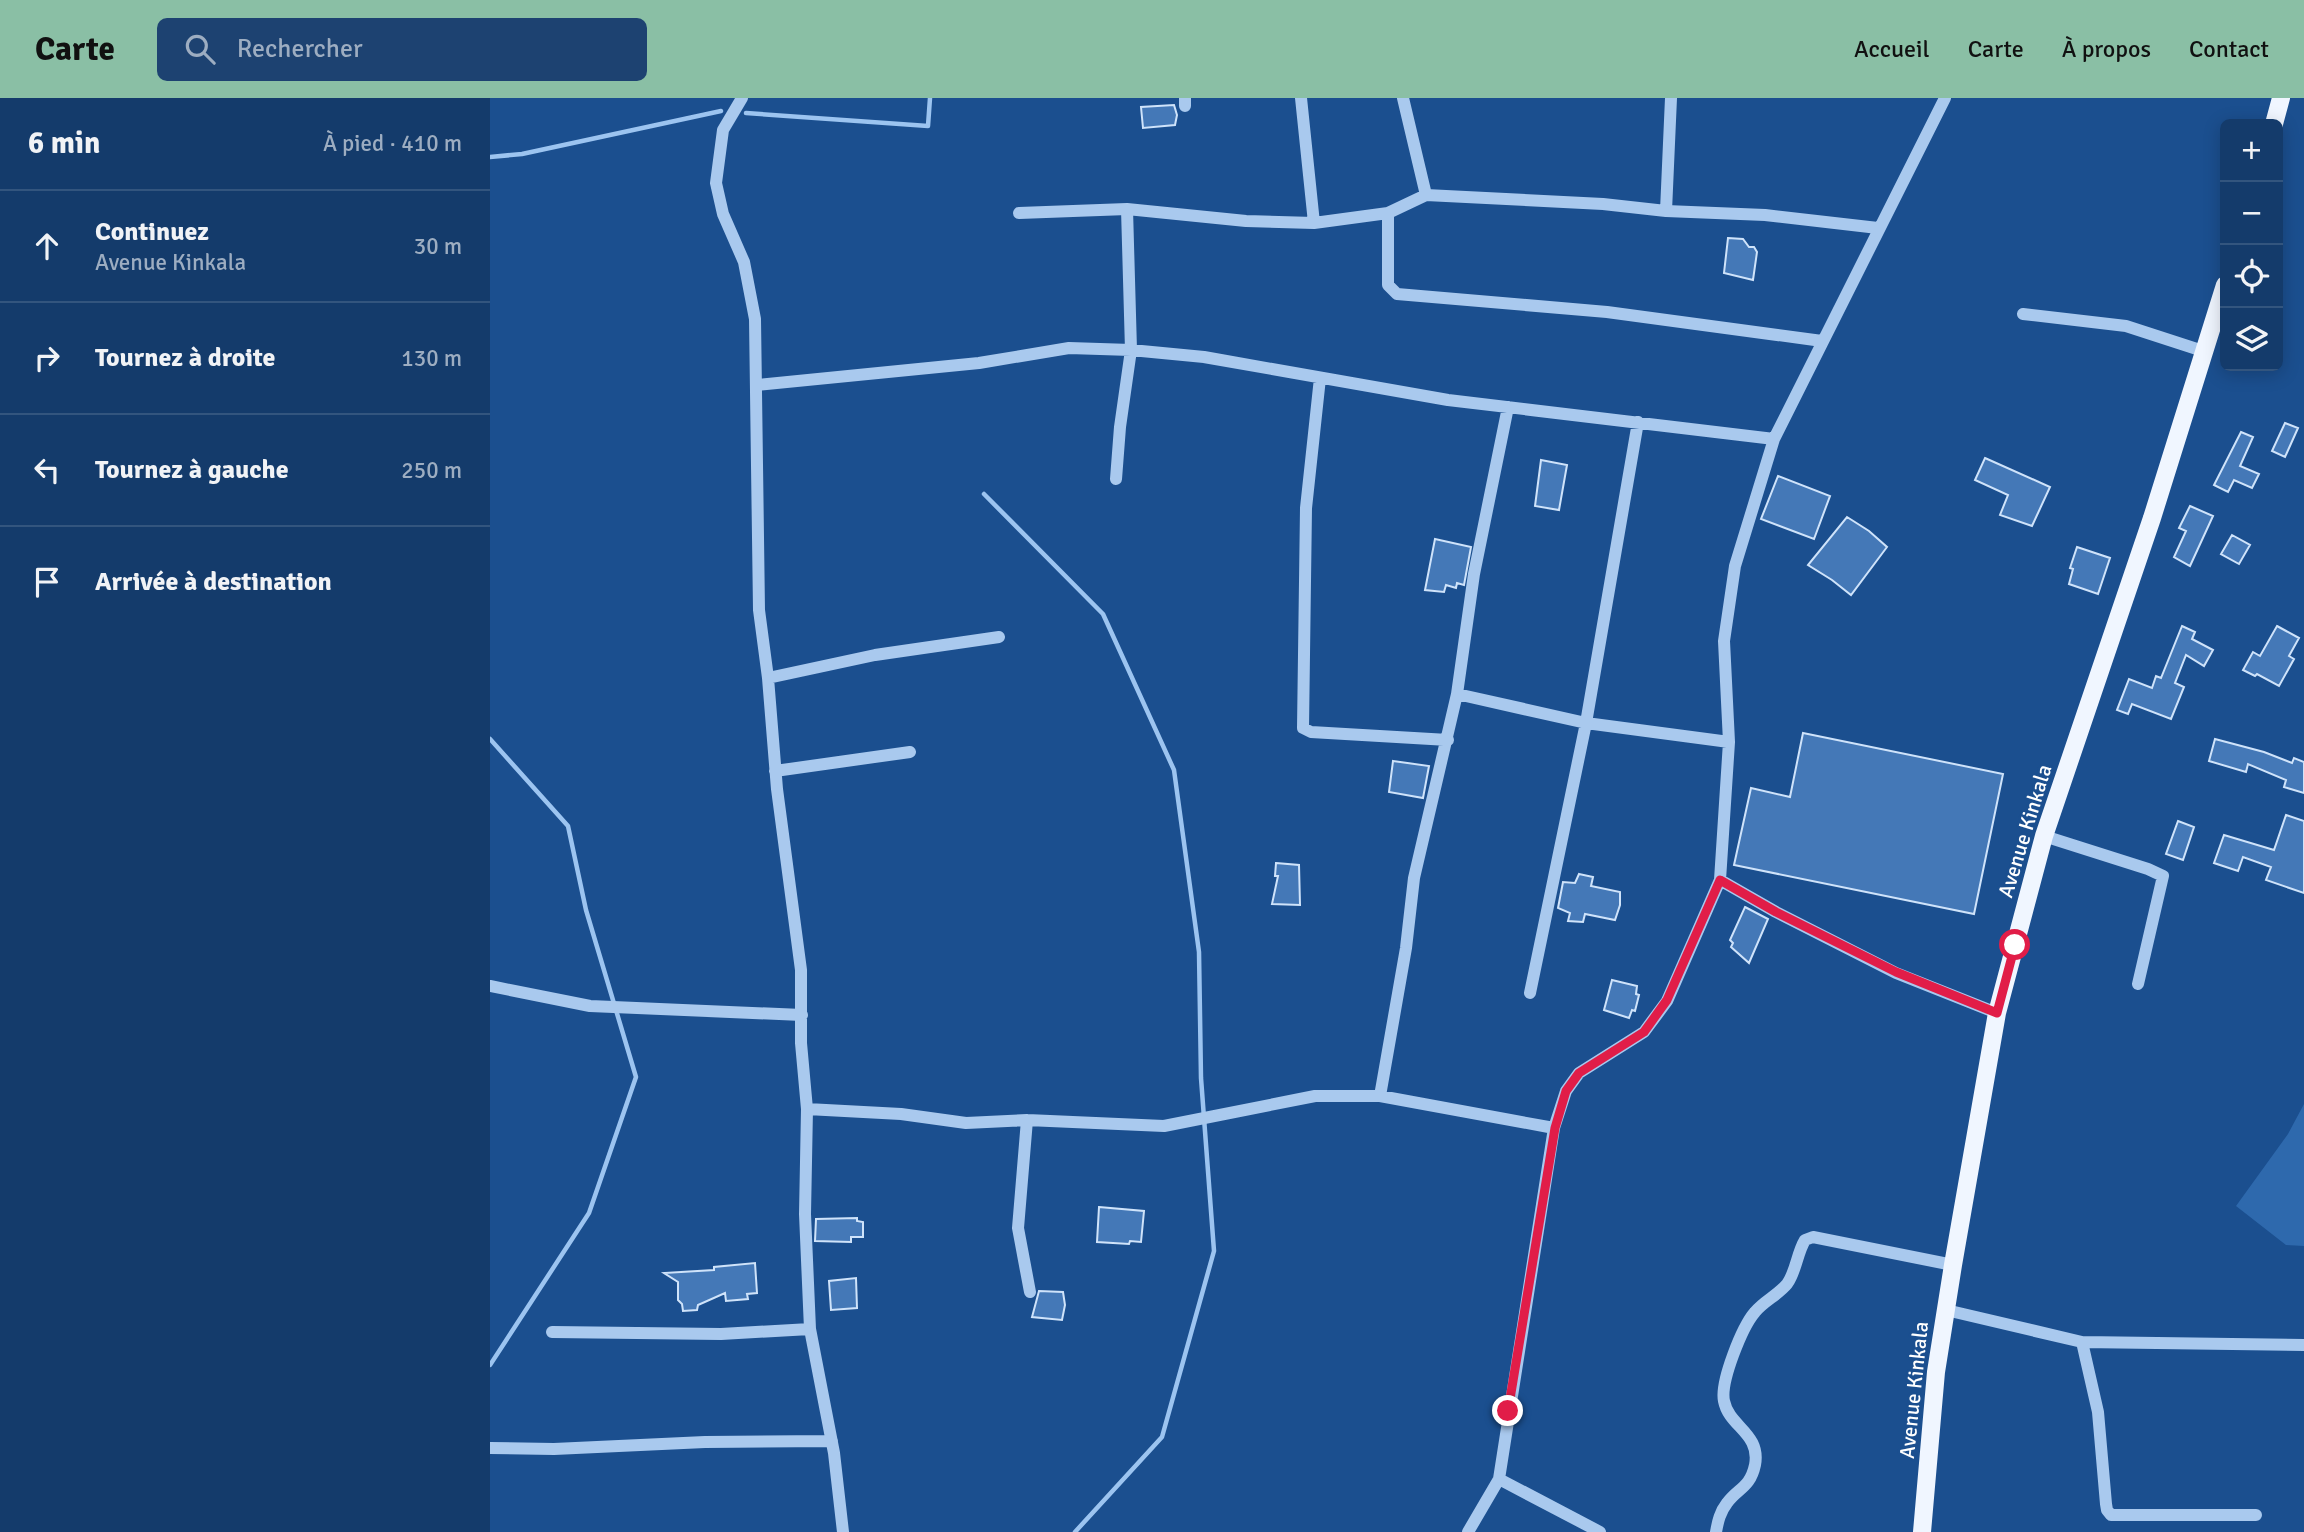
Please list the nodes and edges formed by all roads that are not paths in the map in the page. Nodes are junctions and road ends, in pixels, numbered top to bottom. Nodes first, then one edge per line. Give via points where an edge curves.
1 (742, 98) edge
2 (1301, 98) edge
3 (1403, 98) edge
4 (1671, 98) edge
5 (1945, 98) edge
6 (2281, 98) edge
7 (2275, 119) edge
8 (1426, 195) junction
9 (1127, 209) junction
10 (1665, 211) junction
11 (1019, 213) dead end
12 (1388, 213) junction
13 (1314, 223) junction
14 (1878, 228) junction
15 (2220, 300) edge
16 (2023, 314) dead end
17 (1822, 341) junction
18 (1131, 351) junction
19 (2203, 351) junction
20 (1320, 378) junction
21 (757, 385) junction
22 (1508, 407) junction
23 (1638, 422) junction
24 (1774, 439) junction
25 (1116, 479) dead end
26 (999, 637) dead end
27 (768, 678) junction
28 (1457, 694) junction
29 (1586, 723) junction
30 (1448, 740) junction
31 (1729, 742) junction
32 (910, 752) dead end
33 (775, 771) junction
34 (2044, 836) junction
35 (1720, 880) junction
36 (2138, 984) dead end
37 (490, 986) edge
38 (1530, 993) dead end
39 (1997, 1013) junction
40 (803, 1015) junction
41 (1380, 1096) junction
42 (807, 1109) junction
43 (1027, 1120) junction
44 (1555, 1128) junction
45 (1952, 1265) junction
46 (1030, 1292) dead end
47 (1946, 1310) junction
48 (810, 1329) junction
49 (552, 1332) dead end
50 (2082, 1342) junction
51 (2304, 1345) edge
52 (832, 1441) junction
53 (490, 1448) edge
54 (1499, 1479) junction
55 (2256, 1515) dead end
56 (843, 1532) edge
57 (1468, 1532) edge
58 (1600, 1532) edge
59 (1716, 1532) edge
60 (1922, 1532) edge

1 - 21 street via 723,130 716,183 723,214 744,262 755,319
2 - 13 street
3 - 8 street
4 - 10 street
5 - 14 street
6 - 7 main road
8 - 10 street
8 - 12 street
9 - 11 street
9 - 13 street
9 - 18 street
10 - 14 street via 1765,215
12 - 13 street
12 - 17 street via 1388,285 1397,294 1607,312
14 - 17 street
15 - 19 main road, Avenue Kinkala
16 - 19 street via 2126,326
17 - 24 street
18 - 20 street via 1204,357
18 - 21 street via 1069,348 979,363
18 - 25 street
19 - 34 main road, Avenue Kinkala via 2152,518
20 - 22 street
20 - 30 street via 1306,508 1303,729
21 - 27 street via 758,610
22 - 23 street
22 - 28 street
23 - 24 street
23 - 29 street
24 - 31 street via 1735,566 1725,628
26 - 27 street via 875,655
27 - 33 street
28 - 29 street
28 - 30 street
29 - 31 street
29 - 38 street
30 - 41 street via 1414,878
31 - 35 street
32 - 33 street
33 - 40 street
34 - 36 street via 2163,876
34 - 39 main road, Avenue Kinkala
35 - 39 street via 1896,972
35 - 44 street via 1667,1000 1644,1032 1579,1073 1566,1091
37 - 40 street via 590,1006
39 - 45 main road, Avenue Kinkala
40 - 42 street
41 - 43 street via 1315,1096 1164,1126
41 - 44 street
42 - 43 street via 966,1123
42 - 48 street
43 - 46 street via 1018,1228
44 - 54 street
45 - 47 main road, Avenue Kinkala
45 - 59 street via 1812,1237 1805,1240 1788,1283 1756,1311 1744,1329 1727,1378 1724,1405 1749,1435 1756,1452 1755,1468 1741,1492 1729,1500
47 - 50 street
47 - 60 main road, Avenue Kinkala
48 - 49 street via 721,1335
48 - 52 street
50 - 51 street
50 - 55 street via 2098,1412 2106,1504 2111,1515
52 - 53 street
52 - 56 street
54 - 57 street
54 - 58 street

